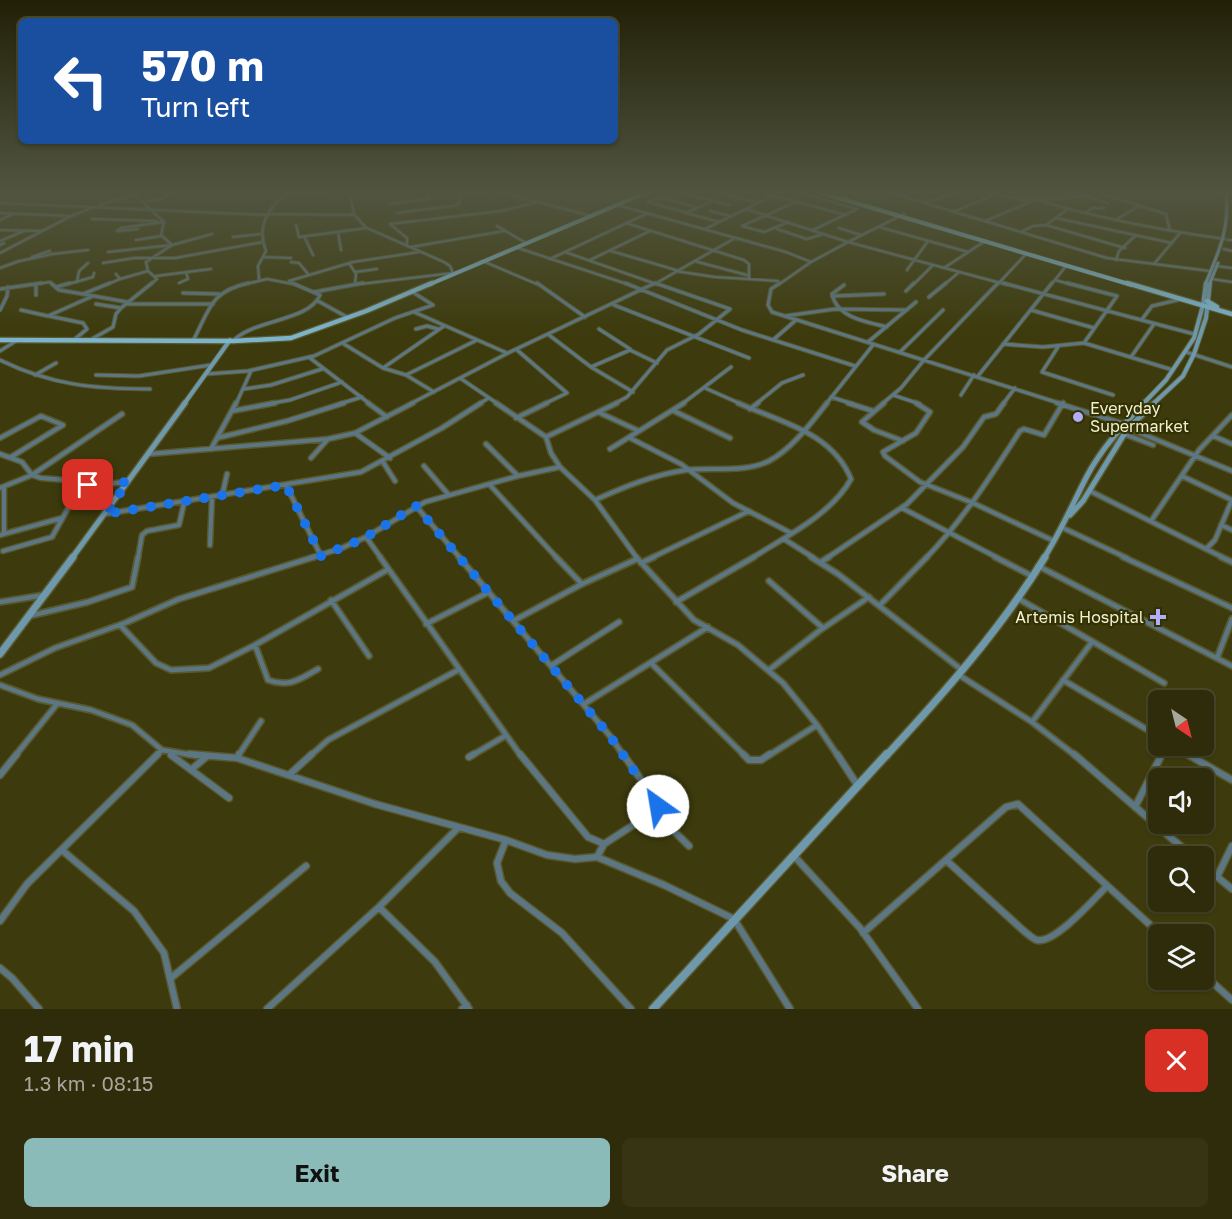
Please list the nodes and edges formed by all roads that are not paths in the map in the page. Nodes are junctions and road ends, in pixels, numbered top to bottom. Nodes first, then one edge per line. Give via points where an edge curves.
1 (28, 238) edge
2 (148, 238) edge
3 (164, 238) edge
4 (197, 238) edge
5 (262, 238) edge
6 (305, 238) edge
7 (339, 238) edge
8 (389, 238) edge
9 (407, 238) edge
10 (462, 238) edge
11 (517, 238) edge
12 (539, 238) edge
13 (540, 238) edge
14 (595, 238) edge
15 (636, 238) edge
16 (674, 238) edge
17 (735, 238) joint
18 (836, 238) edge
19 (856, 238) edge
20 (918, 238) edge
21 (977, 238) edge
22 (979, 238) edge
23 (1041, 238) edge
24 (1091, 238) edge
25 (1133, 238) edge
26 (1150, 238) edge
27 (1176, 238) edge
28 (136, 240) dead end
29 (1228, 240) edge
30 (928, 241) junction
31 (986, 241) junction
32 (263, 242) junction
33 (848, 242) junction
34 (526, 243) junction
35 (1172, 243) junction
36 (172, 245) junction
37 (124, 246) dead end
38 (409, 247) junction
39 (518, 248) junction
40 (1125, 248) junction
41 (1224, 249) junction
42 (88, 250) dead end
43 (341, 250) dead end
44 (611, 250) junction
45 (713, 250) junction
46 (1017, 250) junction
47 (1232, 250) edge
48 (50, 251) dead end
49 (123, 251) junction
50 (108, 252) dead end
51 (422, 252) junction
52 (565, 252) junction
53 (968, 252) junction
54 (0, 253) edge
55 (1026, 254) junction
56 (313, 255) dead end
57 (264, 257) junction
58 (494, 257) junction
59 (152, 258) junction
60 (550, 259) junction
61 (590, 260) junction
62 (1116, 260) junction
63 (20, 261) junction
64 (694, 261) junction
65 (914, 261) junction
66 (485, 262) junction
67 (811, 262) junction
68 (88, 263) dead end
69 (104, 263) dead end
70 (349, 263) junction
71 (1153, 265) junction
72 (933, 266) junction
73 (1066, 266) junction
74 (1216, 266) junction
75 (0, 268) edge
76 (377, 268) dead end
77 (944, 268) junction
78 (1232, 268) edge
79 (211, 269) dead end
80 (907, 270) dead end
81 (1210, 270) junction
82 (148, 271) junction
83 (676, 271) junction
84 (186, 272) junction
85 (355, 272) junction
86 (958, 272) junction
87 (94, 273) dead end
88 (453, 273) junction
89 (116, 274) dead end
90 (308, 274) junction
91 (156, 276) junction
92 (748, 277) junction
93 (120, 279) junction
94 (259, 279) junction
95 (1212, 279) junction
96 (1055, 280) junction
97 (77, 282) junction
98 (288, 282) junction
99 (656, 282) junction
100 (779, 282) junction
101 (1232, 282) edge
102 (179, 283) dead end
103 (999, 283) junction
104 (36, 284) junction
105 (355, 284) junction
106 (844, 285) dead end
107 (8, 287) junction
108 (56, 287) junction
109 (0, 289) edge
110 (643, 290) junction
111 (411, 291) junction
112 (906, 291) dead end
113 (314, 292) junction
114 (183, 293) dead end
115 (83, 294) junction
116 (219, 294) junction
117 (884, 294) dead end
118 (1043, 294) junction
119 (36, 295) dead end
120 (93, 296) junction
121 (832, 296) junction
122 (929, 297) dead end
123 (1183, 299) junction
124 (318, 301) junction
125 (916, 302) dead end
126 (127, 303) junction
127 (213, 303) junction
128 (96, 304) dead end
129 (614, 304) junction
130 (1206, 305) junction
131 (121, 308) junction
132 (840, 309) junction
133 (0, 310) edge
134 (21, 310) dead end
135 (907, 310) junction
136 (944, 310) dead end
137 (1031, 310) junction
138 (1222, 310) junction
139 (364, 311) junction
140 (1107, 311) junction
141 (414, 312) junction
142 (1232, 313) edge
143 (48, 316) junction
144 (784, 316) junction
145 (346, 317) junction
146 (585, 317) junction
147 (1143, 318) dead end
148 (797, 320) junction
149 (717, 321) junction
150 (1154, 324) junction
151 (444, 326) junction
152 (887, 327) junction
153 (1094, 328) junction
154 (416, 329) dead end
155 (438, 329) junction
156 (599, 329) dead end
157 (1194, 334) junction
158 (549, 335) junction
159 (696, 336) junction
160 (0, 339) edge
161 (75, 339) junction
162 (92, 339) junction
163 (194, 339) junction
164 (232, 340) junction
165 (477, 340) junction
166 (774, 340) junction
167 (16, 341) junction
168 (868, 343) junction
169 (1084, 343) junction
170 (344, 344) junction
171 (1003, 344) junction
172 (873, 345) junction
173 (1059, 346) junction
174 (517, 350) junction
175 (630, 350) junction
176 (0, 351) edge
177 (1186, 352) junction
178 (508, 353) junction
179 (899, 353) junction
180 (1194, 354) junction
181 (309, 357) junction
182 (1131, 357) junction
183 (749, 358) dead end
184 (0, 360) edge
185 (924, 360) junction
186 (56, 363) dead end
187 (657, 363) junction
188 (212, 365) junction
189 (591, 366) junction
190 (855, 366) junction
191 (731, 367) dead end
192 (1232, 367) edge
193 (383, 368) junction
194 (323, 369) junction
195 (251, 370) junction
196 (1173, 370) junction
197 (206, 374) junction
198 (96, 375) dead end
199 (406, 375) junction
200 (803, 375) dead end
201 (34, 376) junction
202 (976, 376) junction
203 (460, 378) junction
204 (342, 382) junction
205 (705, 388) junction
206 (1015, 388) junction
207 (150, 389) dead end
208 (244, 389) junction
209 (434, 392) junction
210 (633, 392) junction
211 (893, 395) junction
212 (962, 395) dead end
213 (1113, 395) dead end
214 (362, 397) junction
215 (831, 397) junction
216 (487, 399) junction
217 (1063, 403) junction
218 (1140, 406) junction
219 (750, 408) junction
220 (1149, 409) junction
221 (673, 410) junction
222 (232, 411) junction
223 (874, 411) junction
224 (599, 413) junction
225 (122, 414) dead end
226 (1232, 415) edge
227 (387, 417) junction
228 (516, 418) junction
229 (1124, 423) junction
230 (1128, 428) junction
231 (803, 430) junction
232 (640, 431) junction
233 (355, 433) junction
234 (1124, 435) junction
235 (1213, 436) junction
236 (546, 437) junction
237 (0, 438) edge
238 (217, 438) junction
239 (630, 438) junction
240 (730, 438) dead end
241 (328, 439) junction
242 (903, 441) junction
243 (486, 444) dead end
244 (1232, 444) edge
245 (1153, 445) dead end
246 (211, 449) junction
247 (610, 449) dead end
248 (0, 454) edge
249 (148, 454) junction
250 (1197, 454) junction
251 (10, 458) junction
252 (311, 458) dead end
253 (390, 458) junction
254 (383, 462) junction
255 (424, 466) dead end
256 (560, 467) junction
257 (689, 470) junction
258 (1232, 471) edge
259 (227, 474) dead end
260 (1088, 474) junction
261 (32, 475) junction
262 (518, 476) junction
263 (1182, 476) junction
264 (1097, 477) junction
265 (395, 481) dead end
266 (128, 482) junction
267 (86, 484) junction
268 (489, 484) junction
269 (286, 485) junction
270 (927, 485) junction
271 (2, 487) edge
272 (1090, 491) junction
273 (448, 494) junction
274 (222, 496) junction
275 (212, 497) junction
276 (595, 500) junction
277 (184, 503) junction
278 (973, 503) junction
279 (416, 506) junction
280 (901, 508) junction
281 (750, 511) junction
282 (105, 514) junction
283 (63, 518) junction
284 (1067, 519) junction
285 (1151, 521) junction
286 (1221, 525) junction
287 (1063, 528) junction
288 (1232, 530) edge
289 (791, 533) junction
290 (950, 533) junction
291 (2, 534) edge
292 (366, 537) junction
293 (784, 539) junction
294 (1054, 541) junction
295 (210, 545) dead end
296 (1206, 549) junction
297 (3, 551) dead end
298 (321, 556) junction
299 (639, 561) junction
300 (821, 562) junction
301 (1232, 562) edge
302 (1038, 566) junction
303 (387, 570) junction
304 (1032, 576) junction
305 (769, 581) dead end
306 (582, 584) junction
307 (489, 592) junction
308 (45, 594) junction
309 (869, 597) junction
310 (1019, 599) junction
311 (331, 600) junction
312 (676, 602) junction
313 (0, 603) edge
314 (879, 606) junction
315 (1232, 608) edge
316 (29, 616) junction
317 (1232, 619) edge
318 (513, 621) junction
319 (619, 622) dead end
320 (426, 624) junction
321 (120, 625) junction
322 (708, 627) junction
323 (823, 628) junction
324 (1092, 642) junction
325 (255, 645) junction
326 (0, 654) edge
327 (369, 656) dead end
328 (1217, 658) junction
329 (651, 663) junction
330 (552, 665) junction
331 (1232, 666) edge
332 (318, 669) dead end
333 (769, 669) junction
334 (458, 670) junction
335 (961, 673) junction
336 (0, 675) edge
337 (1063, 680) junction
338 (1164, 684) dead end
339 (0, 685) edge
340 (57, 704) junction
341 (584, 704) junction
342 (261, 721) dead end
343 (1032, 722) junction
344 (817, 725) junction
345 (1148, 730) edge
346 (505, 735) junction
347 (162, 750) junction
348 (171, 755) dead end
349 (1161, 756) edge
350 (1190, 756) edge
351 (206, 757) junction
352 (469, 757) dead end
353 (237, 758) junction
354 (192, 769) junction
355 (0, 775) edge
356 (289, 775) junction
357 (1232, 780) edge
358 (858, 787) junction
359 (229, 798) dead end
360 (658, 806) junction
361 (1135, 807) junction
362 (458, 828) junction
363 (507, 840) junction
364 (604, 844) junction
365 (690, 846) dead end
366 (1180, 846) edge
367 (1232, 846) edge
368 (63, 851) junction
369 (795, 856) junction
370 (597, 857) junction
371 (946, 860) junction
372 (306, 866) dead end
373 (1214, 874) edge
374 (1217, 877) junction
375 (1107, 886) junction
376 (1232, 889) edge
377 (379, 907) junction
378 (734, 919) junction
379 (0, 921) edge
380 (1149, 924) edge
381 (863, 933) junction
382 (0, 968) edge
383 (171, 978) junction
384 (1214, 984) edge
385 (1232, 1000) edge
386 (466, 1008) edge
387 (39, 1009) edge
388 (177, 1009) edge
389 (267, 1009) edge
390 (631, 1009) edge
391 (653, 1009) edge
392 (790, 1009) edge
393 (918, 1009) edge

1 - 54 street
2 - 28 street
3 - 36 street
4 - 36 street
5 - 32 street
6 - 56 street
7 - 43 street
8 - 38 street
9 - 38 street
10 - 38 street
11 - 34 street
12 - 34 main road
13 - 39 main road
14 - 52 street
15 - 44 street
16 - 45 street
17 - 45 street
17 - 67 street
18 - 33 street
19 - 33 street
20 - 30 street
21 - 31 main road
22 - 46 main road
23 - 62 street
24 - 40 street
25 - 40 street
26 - 35 street
27 - 35 street
29 - 41 main road
29 - 81 main road
30 - 53 street
30 - 65 street
31 - 46 main road
31 - 53 street
32 - 57 street
32 - 59 street via 175,258
33 - 65 street
33 - 67 street
34 - 58 main road
35 - 71 street
36 - 49 street
36 - 59 street
37 - 49 street
38 - 51 street
39 - 58 main road
39 - 60 street
40 - 62 street
41 - 47 street
41 - 74 main road
42 - 63 street
44 - 61 street
44 - 83 street
45 - 64 street
45 - 92 street via 748,262
46 - 55 main road
46 - 130 main road
48 - 63 street
49 - 50 street
51 - 70 street
51 - 88 street via 450,265
52 - 60 street
52 - 61 street
53 - 77 street
55 - 73 main road
55 - 103 street
57 - 90 street via 299,263
57 - 94 street via 258,266
58 - 66 main road
58 - 88 main road
59 - 69 street
59 - 82 street via 146,262
60 - 110 street
61 - 99 street
62 - 71 street
63 - 75 street
64 - 83 street
64 - 92 street
65 - 72 street
65 - 80 street
66 - 111 main road
66 - 146 street via 536,282
67 - 100 street
68 - 97 street via 79,271
70 - 85 street
70 - 90 street
71 - 81 street
72 - 77 street
72 - 112 street
73 - 96 street
73 - 123 main road
74 - 78 street
74 - 95 main road
76 - 85 street
77 - 86 street
79 - 84 street
81 - 130 main road via 1204,287
82 - 91 street
82 - 93 street
83 - 92 street via 715,278
83 - 99 street
84 - 91 street
84 - 102 street via 188,279
85 - 105 street
86 - 103 street
86 - 122 street
87 - 97 street via 93,277
88 - 105 street
88 - 111 main road
89 - 93 street
90 - 98 street
91 - 126 street
92 - 100 street
93 - 115 street
94 - 98 street
94 - 116 street
95 - 101 street
95 - 130 main road
96 - 118 street
96 - 140 street via 1117,296
97 - 108 street
98 - 113 street
99 - 110 street
99 - 149 street via 730,309
100 - 144 street via 771,289 768,305
103 - 118 street
103 - 185 street
104 - 107 street
104 - 108 street via 52,283
104 - 119 street
105 - 113 street
106 - 121 street
107 - 109 street
107 - 133 street
108 - 115 street
110 - 129 street
110 - 149 street
111 - 139 main road
111 - 141 street via 433,305
113 - 124 street via 320,295
114 - 116 street
115 - 120 street
116 - 127 street
117 - 121 street
118 - 137 street
118 - 140 street
120 - 126 street
120 - 143 street
121 - 132 street
123 - 130 main road
123 - 147 street via 1152,306
124 - 145 street
124 - 164 street via 298,313 250,328
125 - 135 street
126 - 127 street
126 - 131 street
127 - 163 street
128 - 131 street
129 - 146 street
129 - 159 street
130 - 138 main road
130 - 138 main road
130 - 157 main road
130 - 180 main road
131 - 162 street via 113,327
132 - 135 street
132 - 144 street
132 - 152 street
134 - 143 street
135 - 152 street
136 - 179 street
137 - 153 street
137 - 171 street
138 - 142 main road
139 - 145 main road
139 - 164 main road via 291,338
140 - 150 street
140 - 153 street
141 - 151 street
141 - 170 street
143 - 161 street via 83,323 87,329
144 - 148 street
145 - 164 main road via 291,336
146 - 158 street
148 - 166 street
148 - 168 street
149 - 159 street
149 - 166 street
150 - 157 street
150 - 182 street
151 - 155 street
151 - 165 street
152 - 168 street
153 - 169 street
154 - 155 street
155 - 193 street
156 - 175 street
157 - 177 main road
158 - 174 street
158 - 189 street
159 - 183 street
159 - 187 street via 667,350
160 - 161 main road
160 - 167 main road
161 - 162 main road
162 - 163 main road
163 - 164 main road
164 - 167 main road
164 - 188 main road
165 - 178 street
165 - 199 street
166 - 190 street
167 - 176 street
168 - 172 street
169 - 173 street
169 - 182 street
170 - 181 street
170 - 193 street
171 - 173 street
171 - 202 street
172 - 179 street
172 - 190 street
173 - 213 street via 1042,372
174 - 178 street
174 - 228 street via 567,393
175 - 187 street
175 - 189 street
177 - 180 street
177 - 196 main road
178 - 203 street
179 - 185 street
180 - 192 street
180 - 220 main road via 1183,376
181 - 194 street
181 - 195 street
182 - 196 street
184 - 201 street
185 - 202 street
185 - 211 street
186 - 201 street
187 - 210 street
188 - 197 main road
188 - 198 street via 139,376
189 - 210 street
190 - 215 street
191 - 205 street
193 - 199 street
194 - 204 street
194 - 208 street
195 - 197 street
195 - 208 street
196 - 218 main road
197 - 249 main road
199 - 209 street
200 - 219 street via 782,383
201 - 207 street via 91,389
202 - 206 street
202 - 212 street
203 - 209 street
203 - 216 street
204 - 214 street
204 - 222 street via 290,400
205 - 219 street
205 - 221 street
206 - 217 street
206 - 270 street via 996,414 984,417 963,447
208 - 222 street
209 - 227 street
210 - 224 street
211 - 223 street
211 - 242 street via 922,405 930,412 916,433
214 - 227 street
214 - 238 street
215 - 223 street
215 - 231 street
216 - 228 street
216 - 253 street
217 - 229 street
217 - 278 street via 1044,435 1020,431
218 - 220 main road
218 - 229 main road
219 - 231 street
220 - 230 main road
221 - 232 street
221 - 240 street
222 - 238 street
223 - 242 street via 863,424
224 - 232 street
224 - 236 street
225 - 261 street
226 - 235 street
227 - 233 street
228 - 236 street
229 - 260 main road
230 - 234 main road
230 - 250 street
231 - 257 street via 769,461
231 - 289 street via 819,437 834,451 851,479 832,505
232 - 239 street
233 - 241 street
233 - 253 street
234 - 245 street
234 - 264 main road
235 - 244 street
235 - 250 street
236 - 256 street via 550,453
237 - 251 street via 41,417 63,425
238 - 246 street
239 - 247 street
239 - 257 street
241 - 246 street
241 - 252 street
242 - 270 street via 884,452 885,456
243 - 262 street
246 - 249 street
248 - 251 street
249 - 266 main road
250 - 258 street
250 - 263 street
251 - 261 street via 26,465
253 - 254 street
254 - 265 street
254 - 269 street via 351,475
255 - 273 street
256 - 262 street
256 - 276 street
257 - 276 street via 639,482
257 - 281 street
259 - 274 street
260 - 264 main road
260 - 284 main road
261 - 267 street
261 - 271 street
262 - 268 street
263 - 285 street
263 - 286 street via 1232,500
264 - 272 main road
266 - 267 street
266 - 282 main road
267 - 283 street via 78,489
268 - 273 street
268 - 306 street
269 - 274 street
269 - 298 street
270 - 278 street
270 - 280 street
271 - 291 street
272 - 284 main road
272 - 285 street
273 - 279 street
274 - 275 street
275 - 277 street
275 - 295 street
276 - 299 street
277 - 282 street
277 - 316 street via 179,525 142,535 132,587
278 - 290 street
278 - 294 street
279 - 292 street
279 - 307 street
280 - 290 street
280 - 300 street
281 - 289 street
281 - 299 street
282 - 308 main road
283 - 291 street
283 - 297 street via 52,537
284 - 287 main road
285 - 296 street
286 - 288 street
286 - 296 street
287 - 294 main road
287 - 315 street
289 - 293 street
290 - 304 street
290 - 314 street
292 - 298 street
292 - 303 street
293 - 300 street
293 - 312 street
294 - 302 main road
296 - 301 street
298 - 321 street via 179,599
299 - 306 street
299 - 312 street
300 - 309 street
302 - 304 main road
302 - 328 street
303 - 311 street
303 - 320 street
304 - 310 main road
305 - 323 street
306 - 318 street
307 - 318 street
307 - 320 street
308 - 313 street
308 - 316 main road
309 - 314 street
309 - 323 street
310 - 324 street
310 - 335 main road
311 - 325 street
311 - 327 street
312 - 322 street via 694,620
314 - 335 street
316 - 326 main road
317 - 328 street
318 - 330 street
319 - 330 street
320 - 334 street
321 - 325 street via 151,660 171,670 209,668
321 - 336 street via 55,648
322 - 329 street
322 - 333 street
323 - 333 street
324 - 337 street
324 - 338 street
325 - 332 street via 268,680 281,686
328 - 331 street
329 - 341 street
329 - 344 street via 749,760 761,760
330 - 341 street
333 - 344 street
334 - 346 street
334 - 356 street via 328,740
335 - 343 street
335 - 358 main road
337 - 343 street
337 - 345 street
339 - 340 street
340 - 347 street via 132,725
340 - 355 street
341 - 360 street
342 - 353 street
343 - 361 street
344 - 358 street
346 - 352 street
346 - 364 street via 588,837
347 - 351 street
347 - 368 street
348 - 354 street
349 - 361 street
350 - 357 street
351 - 353 street
351 - 354 street
353 - 356 street
354 - 359 street
356 - 362 street
358 - 369 main road
360 - 364 street
360 - 365 street via 664,821
361 - 366 street
362 - 363 street
362 - 377 street
363 - 370 street via 547,855
363 - 390 street via 497,863 501,881 510,893 562,933
364 - 370 street
367 - 374 street
368 - 379 street via 27,884
368 - 383 street via 134,911 164,953
369 - 378 main road
369 - 381 street
370 - 378 street
371 - 375 street via 1037,940 1060,930
371 - 375 street via 1006,807 1018,804
371 - 381 street
372 - 383 street
373 - 374 street
374 - 376 street
375 - 380 street
377 - 386 street via 435,962
377 - 389 street
378 - 391 main road
378 - 392 street
381 - 393 street
382 - 387 street
383 - 388 street
384 - 385 street

